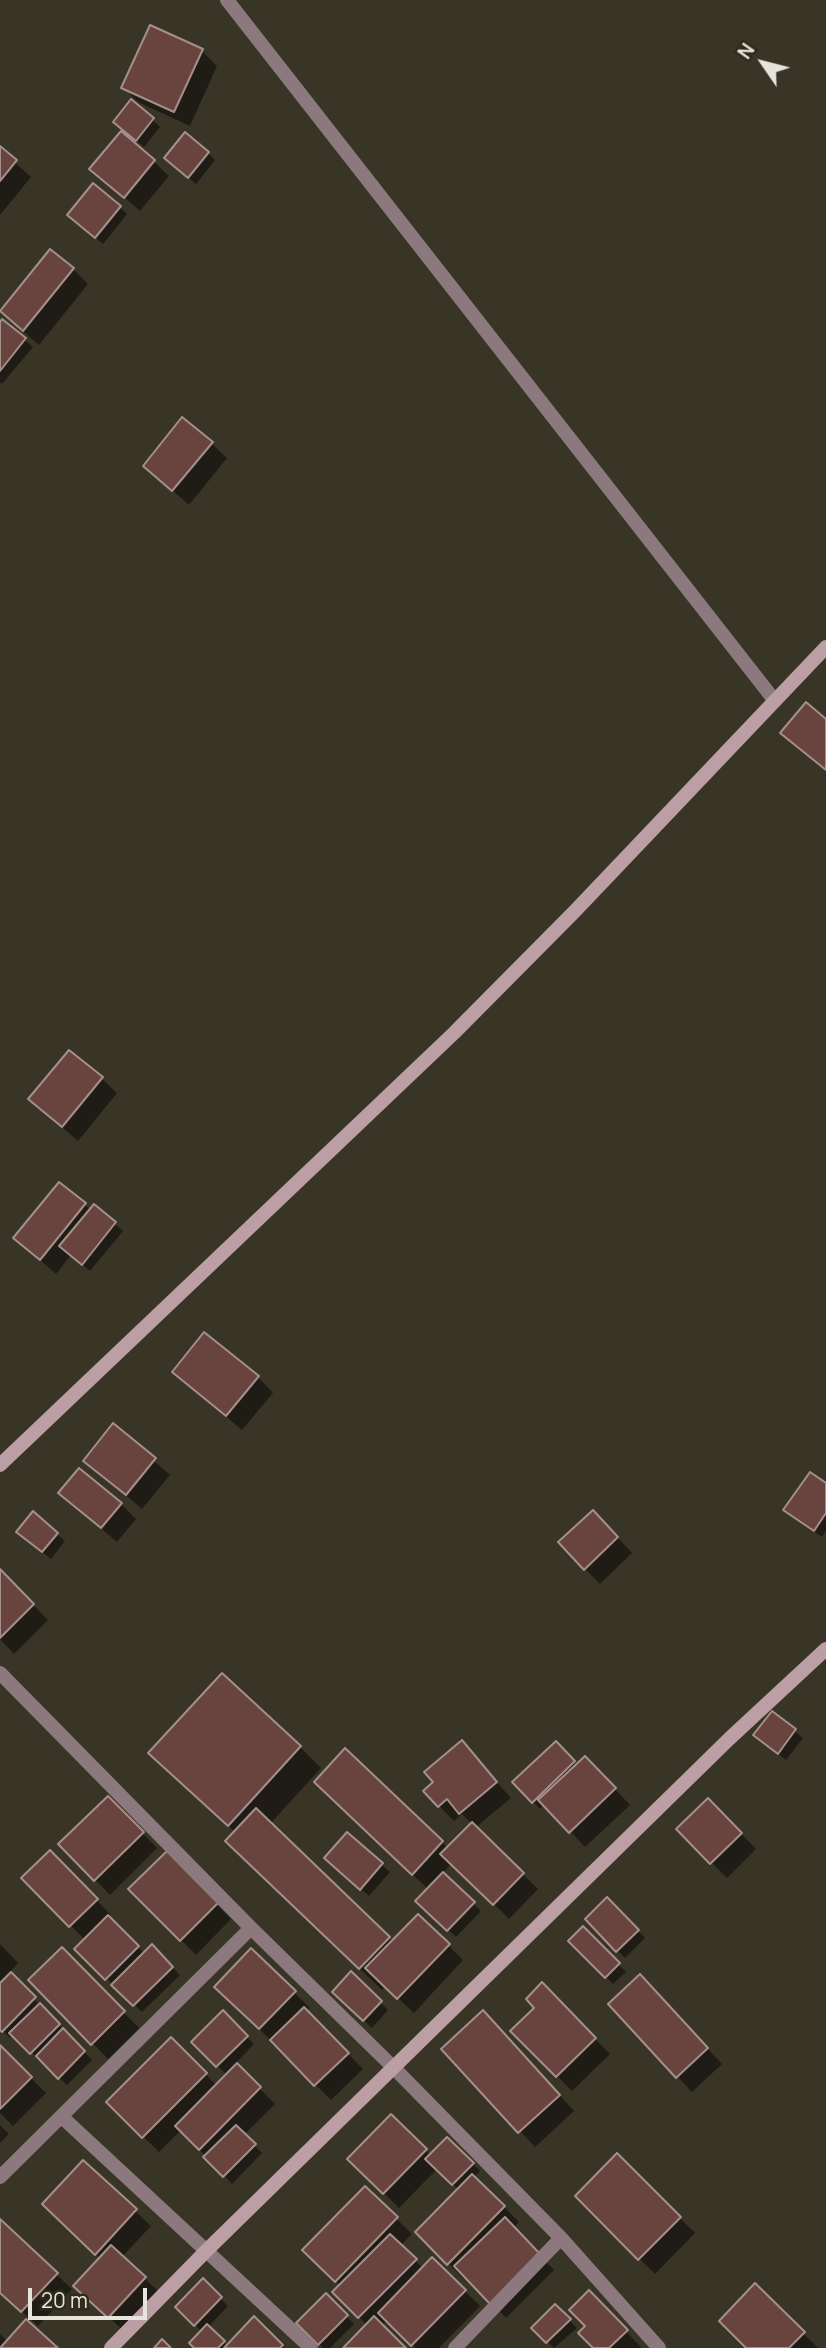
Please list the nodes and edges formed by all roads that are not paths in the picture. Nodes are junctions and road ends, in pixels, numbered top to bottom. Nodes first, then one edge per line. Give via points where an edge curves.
1 (226, 0) edge
2 (826, 647) edge
3 (775, 701) junction
4 (0, 1465) edge
5 (826, 1648) edge
6 (0, 1673) edge
7 (251, 1928) junction
8 (395, 2069) junction
9 (62, 2116) junction
10 (0, 2177) edge
11 (561, 2238) junction
12 (207, 2250) junction
13 (111, 2348) edge
14 (311, 2348) edge
15 (455, 2348) edge
16 (659, 2348) edge

1 - 3 street
2 - 3 street
3 - 4 street via 454,1033
5 - 8 street
6 - 7 street
7 - 8 street
7 - 9 street
8 - 11 street
8 - 12 street
9 - 10 street
9 - 12 street
11 - 15 street
11 - 16 street
12 - 13 street
12 - 14 street

